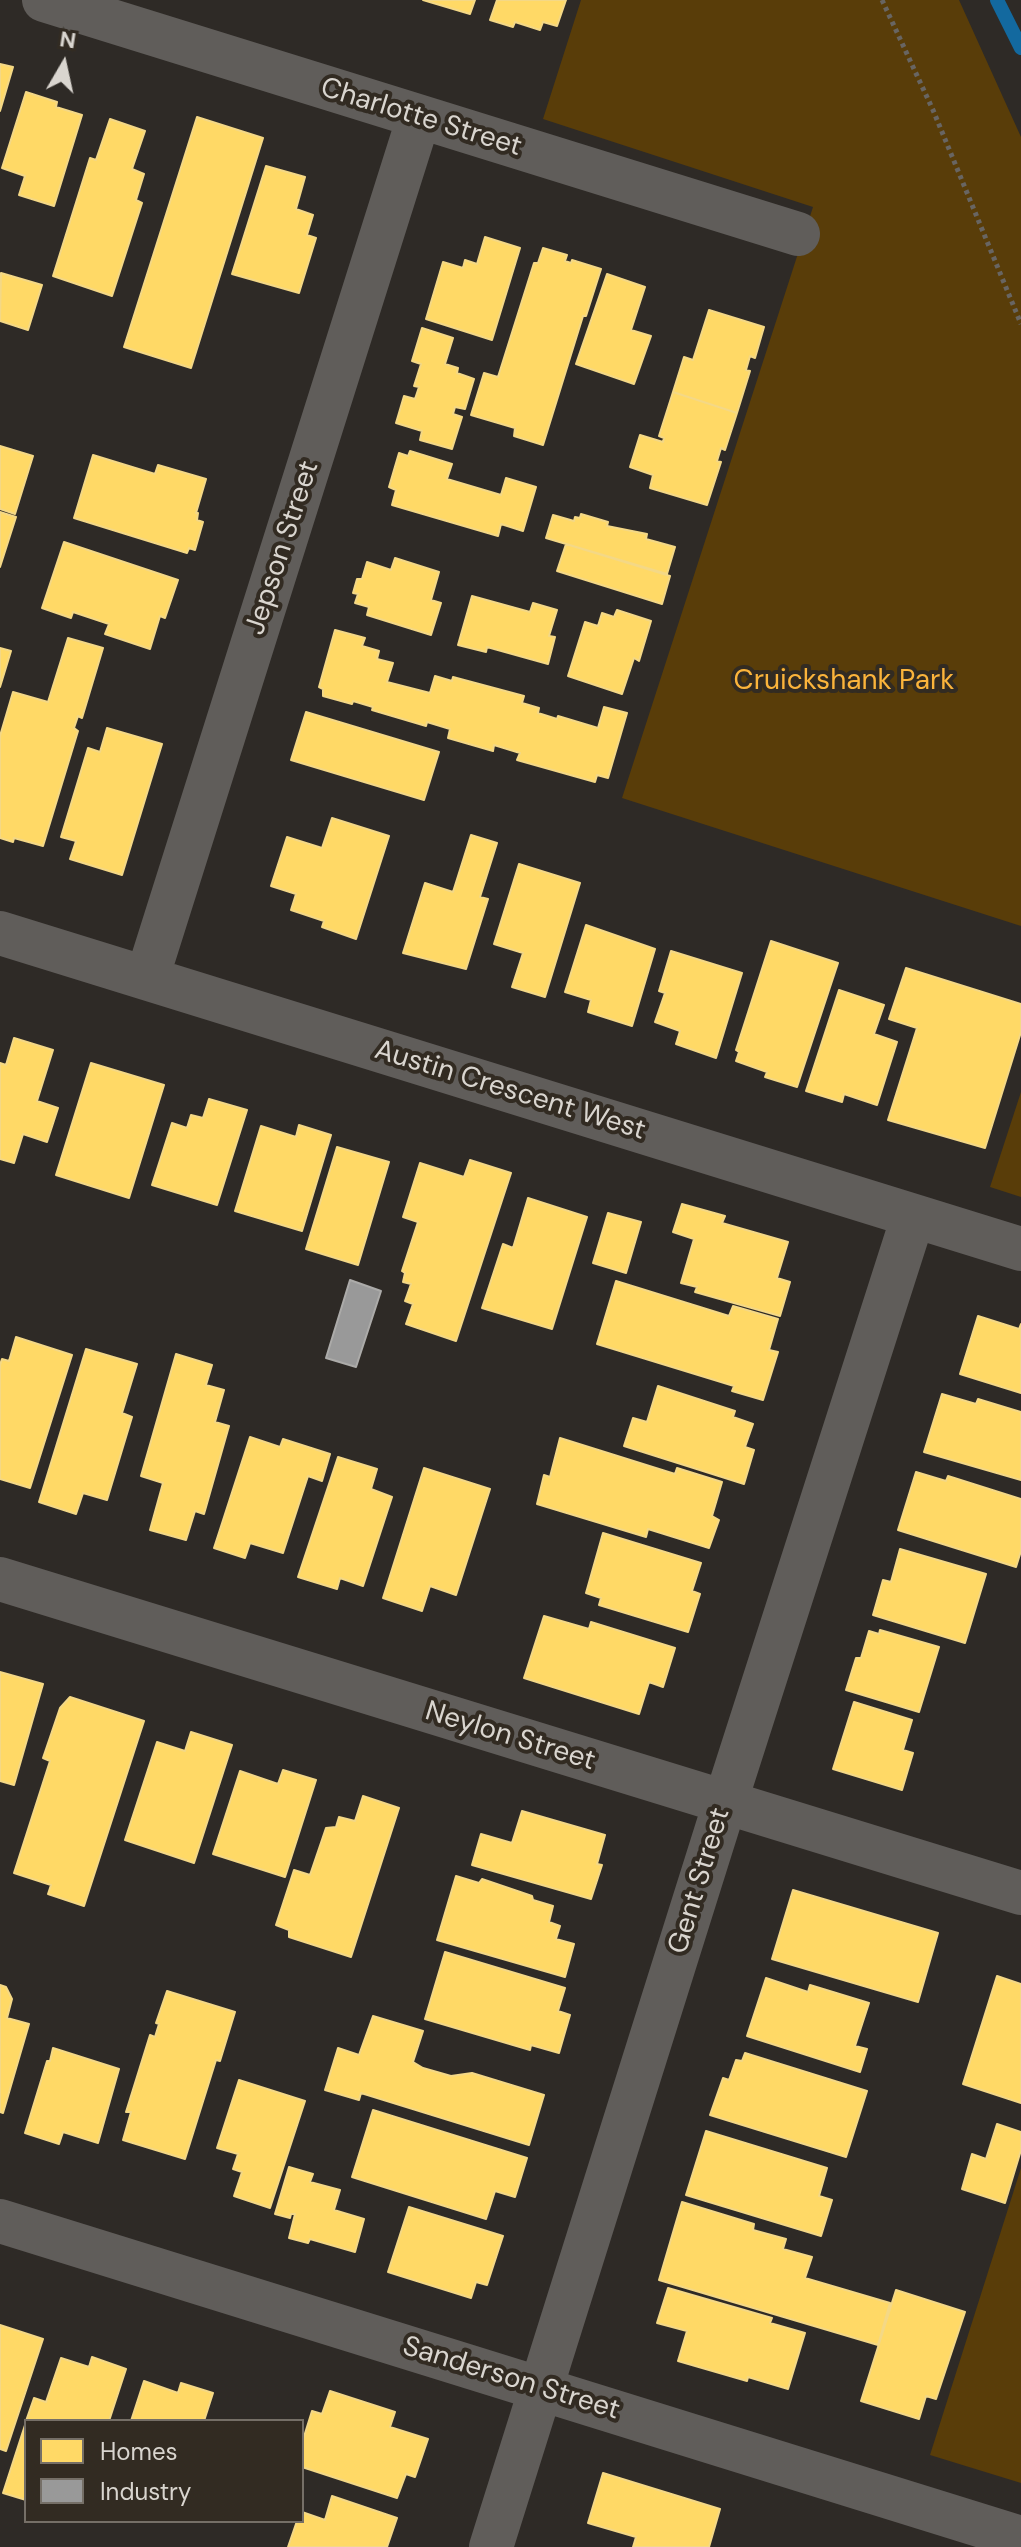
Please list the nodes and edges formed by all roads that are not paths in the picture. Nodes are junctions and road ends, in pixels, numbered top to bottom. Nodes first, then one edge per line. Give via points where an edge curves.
1 (44, 0) edge
2 (419, 117) junction
3 (798, 234) dead end
4 (0, 933) edge
5 (147, 978) junction
6 (913, 1217) junction
7 (1021, 1249) edge
8 (0, 1579) edge
9 (725, 1803) junction
10 (1021, 1893) edge
11 (0, 2221) edge
12 (541, 2388) junction
13 (1021, 2538) edge
14 (491, 2547) edge

1 - 2 street, Charlotte Street
2 - 3 street, Charlotte Street
2 - 5 street, Jepson Street
4 - 5 street, Austin Crescent West
5 - 6 street, Austin Crescent West
6 - 7 street, Austin Crescent West
6 - 9 street, Gent Street
8 - 9 street, Neylon Street
9 - 10 street, Neylon Street
9 - 12 street, Gent Street
11 - 12 street, Sanderson Street
12 - 13 street, Sanderson Street
12 - 14 street, Gent Street

